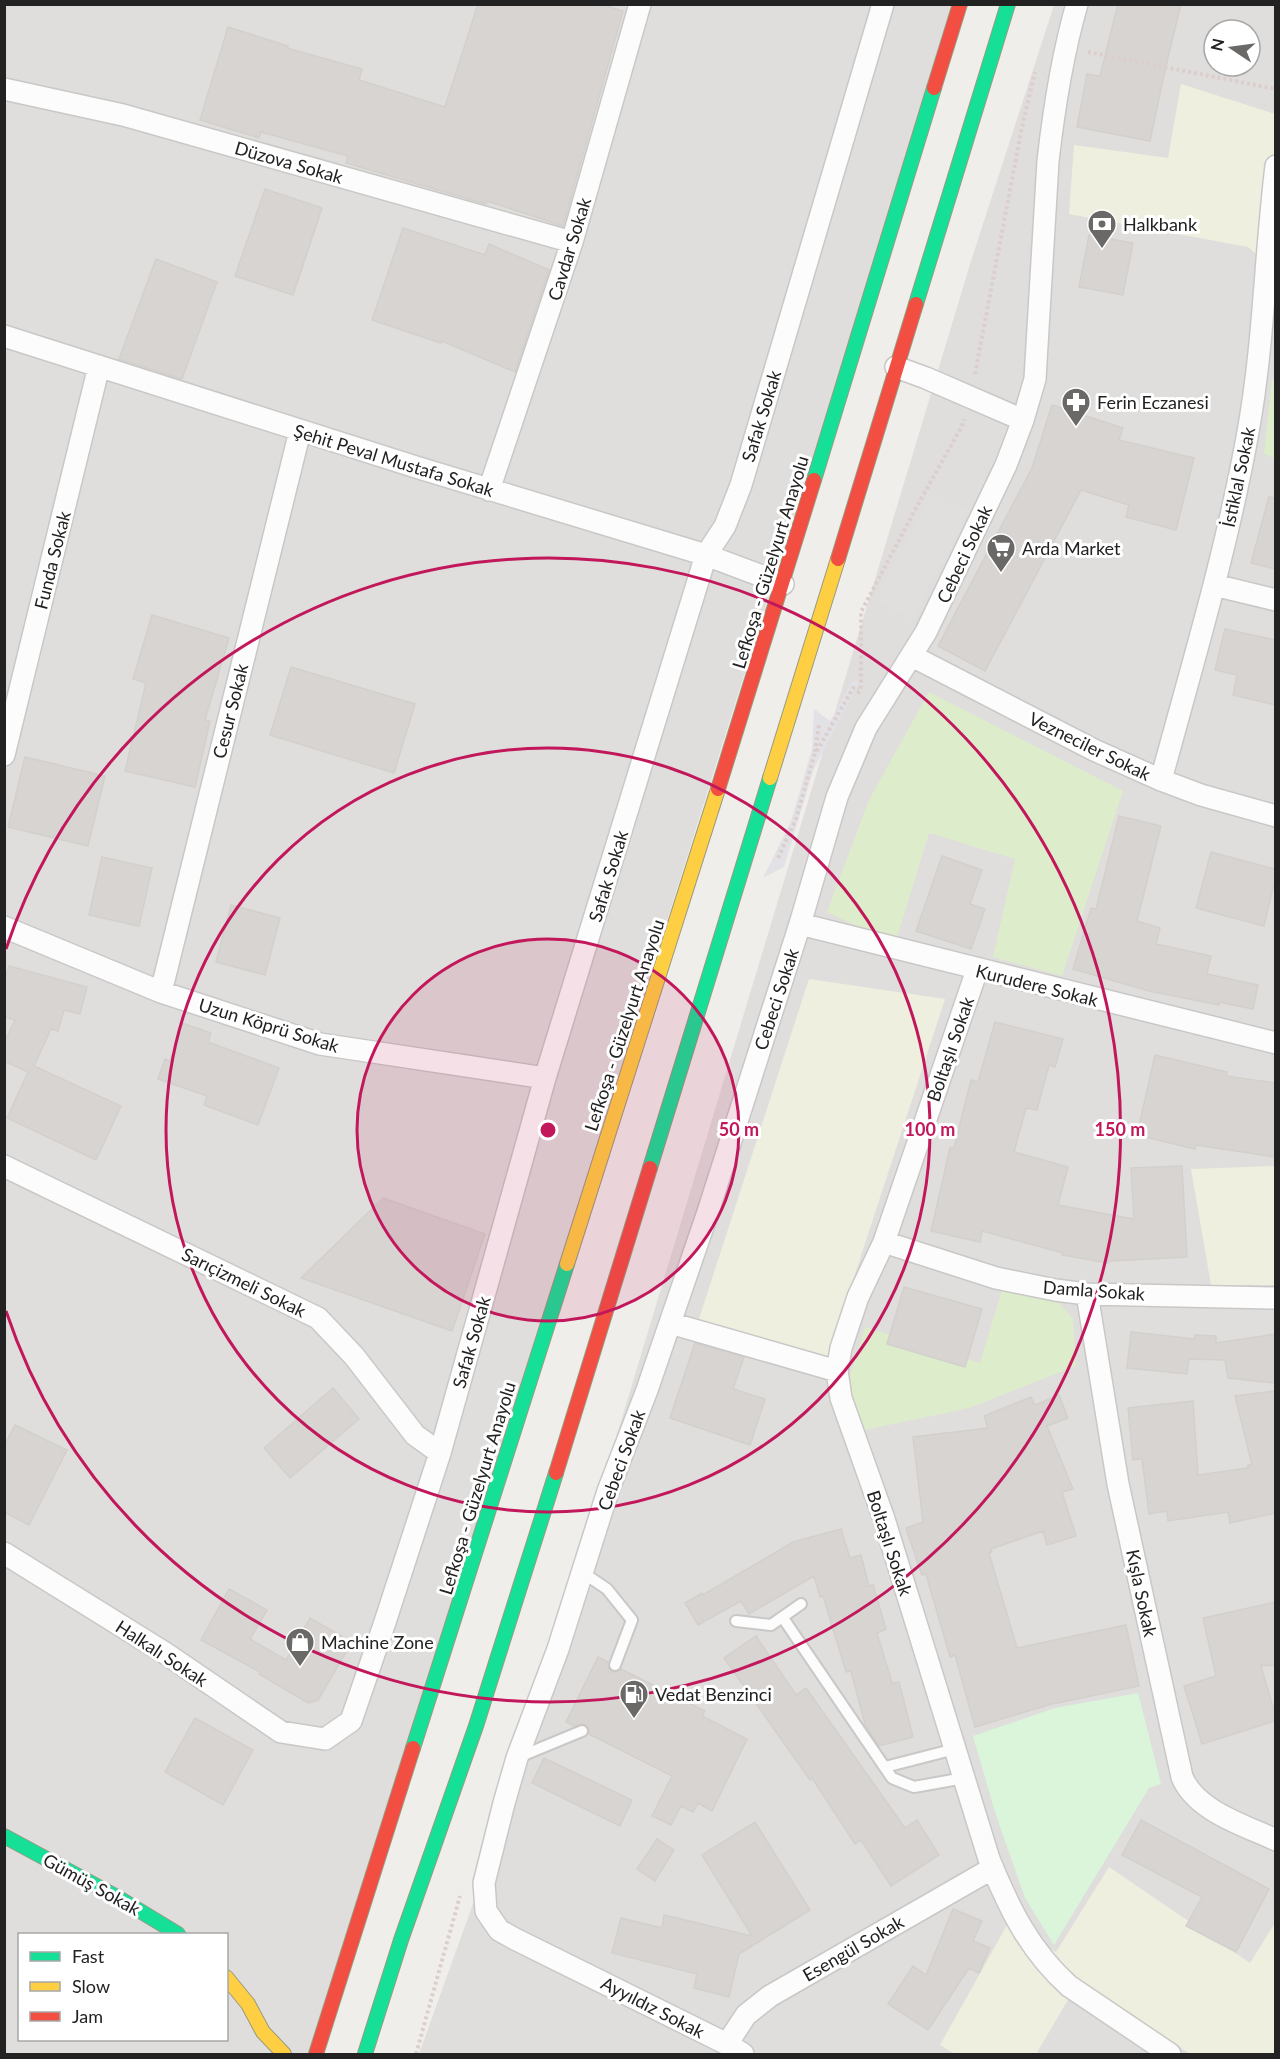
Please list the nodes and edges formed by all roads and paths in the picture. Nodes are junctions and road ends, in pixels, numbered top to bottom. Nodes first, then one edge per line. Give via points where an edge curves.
1 (640, 4) edge
2 (883, 4) edge
3 (960, 4) edge
4 (1008, 4) edge
5 (1077, 4) edge
6 (1065, 47) junction
7 (1035, 71) dead end
8 (4, 89) edge
9 (1275, 89) edge
10 (1275, 166) edge
11 (572, 242) junction
12 (4, 336) edge
13 (99, 366) junction
14 (896, 367) junction
15 (970, 398) junction
16 (1023, 420) junction
17 (300, 431) junction
18 (489, 490) junction
19 (706, 555) junction
20 (783, 584) junction
21 (1214, 585) junction
22 (1275, 600) edge
23 (912, 657) junction
24 (886, 696) junction
25 (821, 714) dead end
26 (4, 754) edge
27 (814, 756) junction
28 (1161, 780) junction
29 (1275, 816) edge
30 (778, 859) dead end
31 (800, 924) junction
32 (4, 927) edge
33 (977, 970) junction
34 (161, 992) junction
35 (1275, 1043) edge
36 (545, 1078) junction
37 (4, 1166) edge
38 (884, 1242) junction
39 (1087, 1293) junction
40 (1275, 1298) edge
41 (670, 1323) junction
42 (837, 1371) junction
43 (440, 1453) junction
44 (4, 1553) edge
45 (582, 1572) junction
46 (801, 1604) dead end
47 (783, 1618) junction
48 (736, 1621) dead end
49 (615, 1665) dead end
50 (582, 1731) dead end
51 (324, 1739) joint
52 (955, 1749) junction
53 (517, 1758) junction
54 (885, 1767) junction
55 (964, 1778) junction
56 (4, 1836) edge
57 (1275, 1840) edge
58 (993, 1868) junction
59 (462, 1890) dead end
60 (175, 1933) edge
61 (562, 1961) joint
62 (228, 1979) edge
63 (263, 2032) junction
64 (735, 2049) edge
65 (261, 2055) edge
66 (284, 2055) edge
67 (316, 2055) edge
68 (364, 2055) edge
69 (416, 2055) edge
70 (1170, 2055) edge

1 - 11 street, Cavdar Sokak
2 - 19 street, Safak Sokak via 741,486
3 - 20 main road, Lefkoşa - Güzelyurt Anayolu
4 - 14 main road
5 - 6 street, Cebeci Sokak
6 - 9 path
6 - 16 street, Cebeci Sokak via 1048,161 1035,379
7 - 15 path
8 - 11 street, Düzova Sokak via 123,115
10 - 21 street, İstiklal Sokak via 1256,383
11 - 18 street, Cavdar Sokak
12 - 13 street, Şehit Peval Mustafa Sokak
13 - 17 street, Şehit Peval Mustafa Sokak
13 - 26 street, Funda Sokak
14 - 15 street
14 - 68 main road via 579,1401 476,1726
15 - 16 street
16 - 23 street, Cebeci Sokak via 1006,465
17 - 18 street, Şehit Peval Mustafa Sokak
17 - 34 street, Cesur Sokak
18 - 19 street, Şehit Peval Mustafa Sokak
19 - 20 street, Şehit Peval Mustafa Sokak
19 - 36 street, Safak Sokak
20 - 67 main road, Lefkoşa - Güzelyurt Anayolu
21 - 22 street
21 - 28 street, İstiklal Sokak
23 - 24 street, Cebeci Sokak
23 - 28 street, Vezneciler Sokak
24 - 27 path via 853,688
24 - 31 street, Cebeci Sokak via 850,762
25 - 27 path
27 - 30 path via 796,819
28 - 29 street, Vezneciler Sokak
31 - 33 street, Kurudere Sokak
31 - 41 street, Cebeci Sokak
32 - 34 street, Uzun Köprü Sokak
33 - 35 street, Kurudere Sokak
33 - 38 street, Boltaşlı Sokak
34 - 36 street, Uzun Köprü Sokak via 320,1044
36 - 43 street, Safak Sokak
37 - 43 street, Sarıçizmeli Sokak via 318,1318 354,1356 415,1435
38 - 39 street, Damla Sokak via 996,1278
38 - 42 street, Boltaşlı Sokak via 858,1297
39 - 40 street, Damla Sokak
39 - 57 street, Kışla Sokak via 1118,1484 1182,1777 1187,1789 1204,1805
41 - 42 street
41 - 45 street, Cebeci Sokak
42 - 52 street, Boltaşlı Sokak via 841,1398 884,1519
43 - 51 street, Safak Sokak via 351,1721
44 - 51 street, Halkalı Sokak via 165,1653 281,1732
45 - 49 lane via 607,1590 632,1620
45 - 53 street, Cebeci Sokak via 558,1650
46 - 47 lane
47 - 48 lane via 771,1625
47 - 54 lane
50 - 53 lane
52 - 54 lane
52 - 55 street, Boltaşlı Sokak
53 - 61 street, Cebeci Sokak via 484,1883 486,1911 499,1930 514,1940
54 - 55 lane via 892,1778 914,1787
55 - 58 street, Boltaşlı Sokak
56 - 60 main road, Gümüş Sokak
58 - 64 street, Esengül Sokak via 770,1996 747,2015
58 - 70 street, Boltaşlı Sokak via 1042,1960 1069,1986
59 - 69 path
61 - 64 street, Ayyıldız Sokak
62 - 63 main road via 248,2004
63 - 65 street
63 - 66 main road

